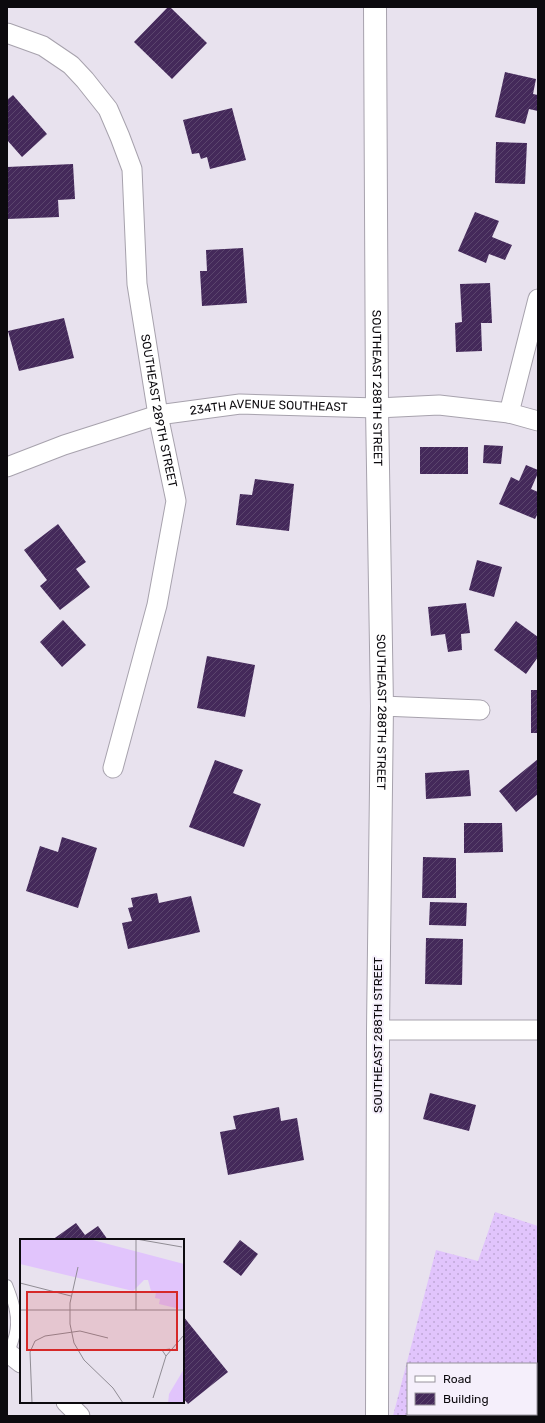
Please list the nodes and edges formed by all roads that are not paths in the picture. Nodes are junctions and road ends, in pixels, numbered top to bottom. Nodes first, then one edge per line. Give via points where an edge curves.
1 (375, 7) edge
2 (7, 33) edge
3 (538, 300) edge
4 (377, 408) junction
5 (509, 413) junction
6 (158, 415) junction
7 (538, 421) edge
8 (7, 467) edge
9 (382, 706) junction
10 (480, 710) dead end
11 (113, 768) dead end
12 (378, 1030) junction
13 (538, 1030) edge
14 (7, 1285) edge
15 (12, 1356) edge
16 (67, 1403) edge
17 (80, 1416) edge
18 (377, 1416) edge

1 - 4 street, SOUTHEAST 288TH STREET
2 - 6 street, SOUTHEAST 289TH STREET via 43,46 71,65 108,109 120,137 132,169 137,284
3 - 5 street
4 - 5 street, 234TH AVENUE SOUTHEAST via 439,405
4 - 6 street, 234TH AVENUE SOUTHEAST via 240,404
4 - 9 street, SOUTHEAST 288TH STREET
5 - 7 street, 234TH AVENUE SOUTHEAST
6 - 8 street, 234TH AVENUE SOUTHEAST via 64,445
6 - 11 street, SOUTHEAST 289TH STREET via 176,501 158,605
9 - 10 street
9 - 12 street, SOUTHEAST 288TH STREET
12 - 13 street
12 - 18 street, SOUTHEAST 288TH STREET
14 - 15 lane via 16,1312
16 - 17 street

